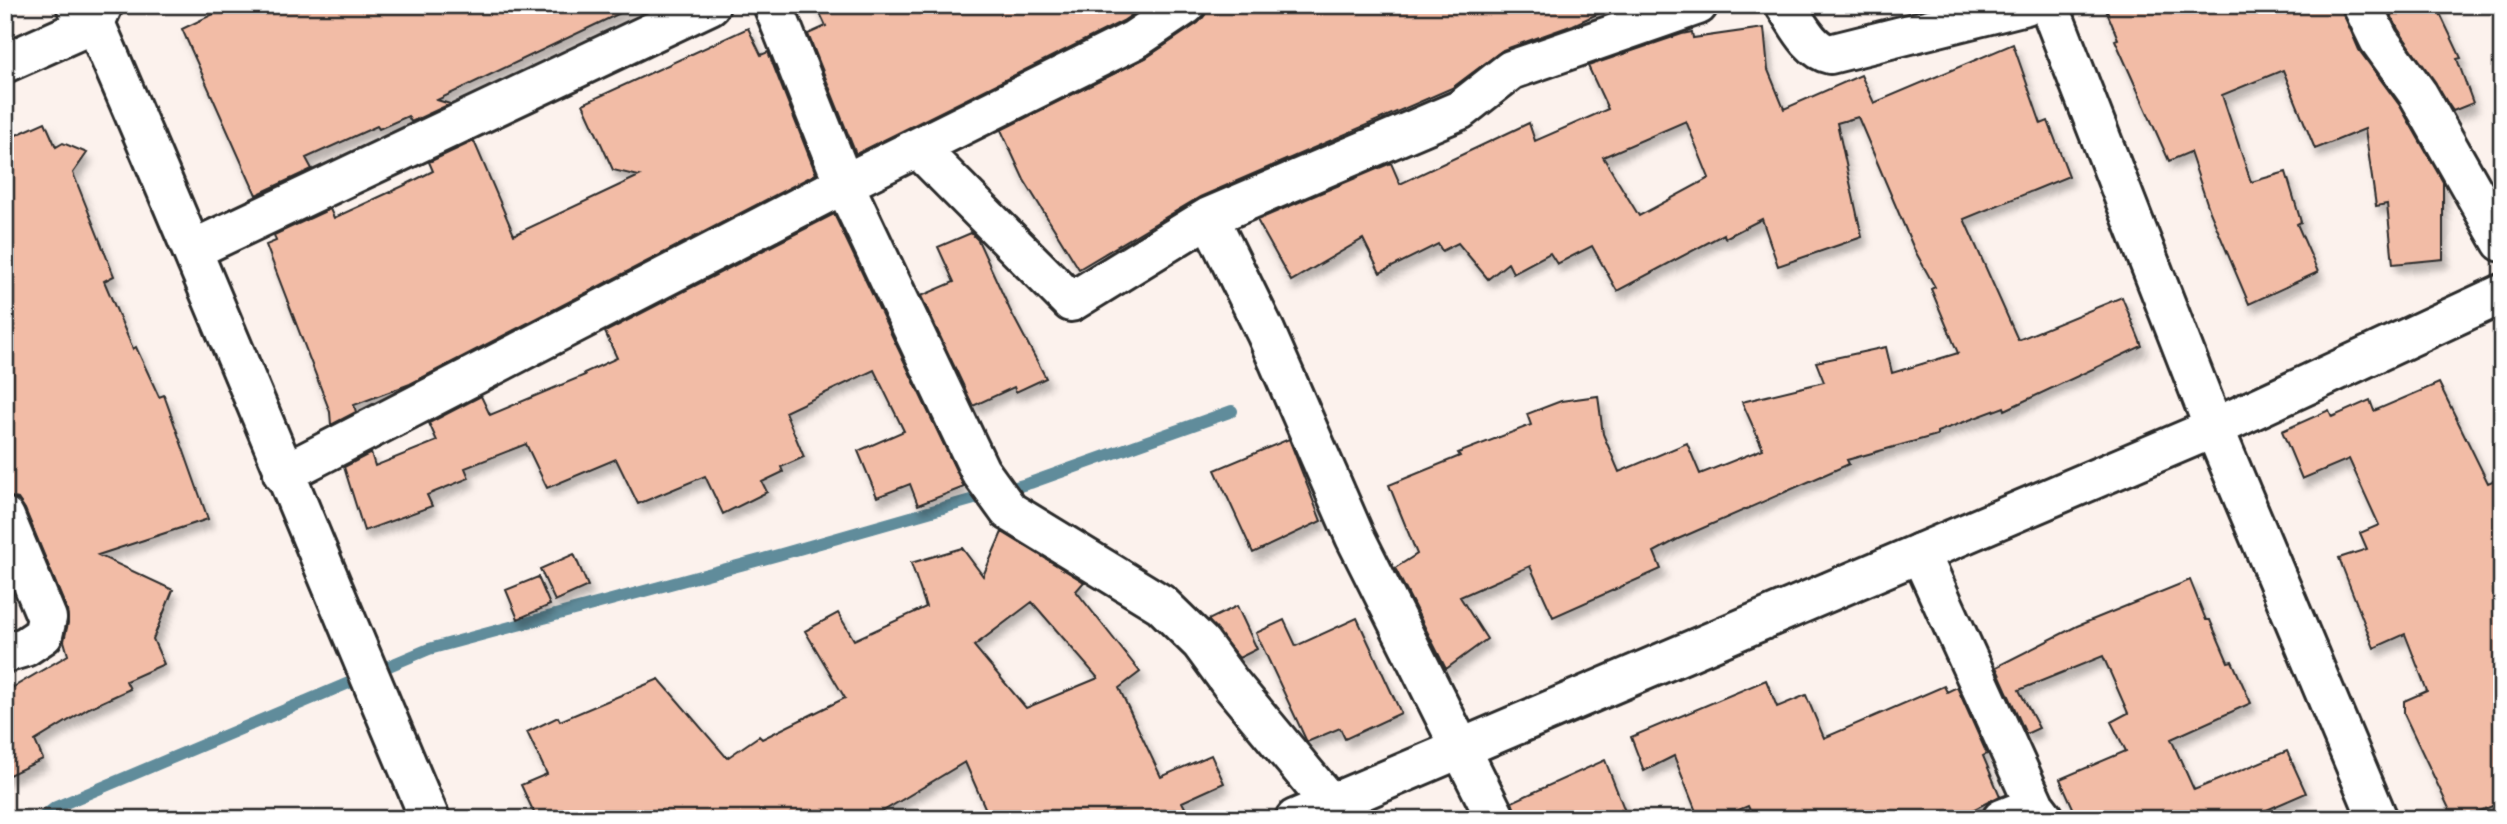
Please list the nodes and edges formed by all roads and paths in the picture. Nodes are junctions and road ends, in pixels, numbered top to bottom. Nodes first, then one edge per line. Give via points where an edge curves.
1 (710, 5) edge
2 (773, 5) edge
3 (1186, 5) edge
4 (1698, 5) edge
5 (1786, 5) edge
6 (2026, 5) edge
7 (2049, 5) edge
8 (2362, 5) edge
9 (91, 11) edge
10 (5, 63) edge
11 (919, 149) junction
12 (844, 184) junction
13 (1209, 217) junction
14 (2502, 242) edge
15 (194, 249) junction
16 (2502, 294) edge
17 (2214, 428) junction
18 (283, 474) junction
19 (5, 517) edge
20 (1920, 553) junction
21 (5, 653) edge
22 (1461, 749) junction
23 (1337, 811) edge
24 (2027, 814) edge
25 (430, 819) edge
26 (1295, 819) edge
27 (1496, 819) edge
28 (2378, 819) edge

1 - 15 street
2 - 12 street
3 - 11 street via 1134,40
4 - 13 street via 1511,70 1460,110
5 - 6 street via 1811,43 1830,54
7 - 17 street
8 - 14 street
9 - 10 street
9 - 15 street
11 - 12 street
11 - 13 street via 1071,302
12 - 18 street
12 - 23 street via 980,471 1009,511 1161,604 1201,643
13 - 22 street via 1266,333 1354,537
15 - 18 street
16 - 17 street
17 - 20 street
17 - 28 street
18 - 25 street
19 - 21 street via 47,618 43,635
20 - 22 street
20 - 24 street
22 - 23 street
22 - 27 street
23 - 26 street

